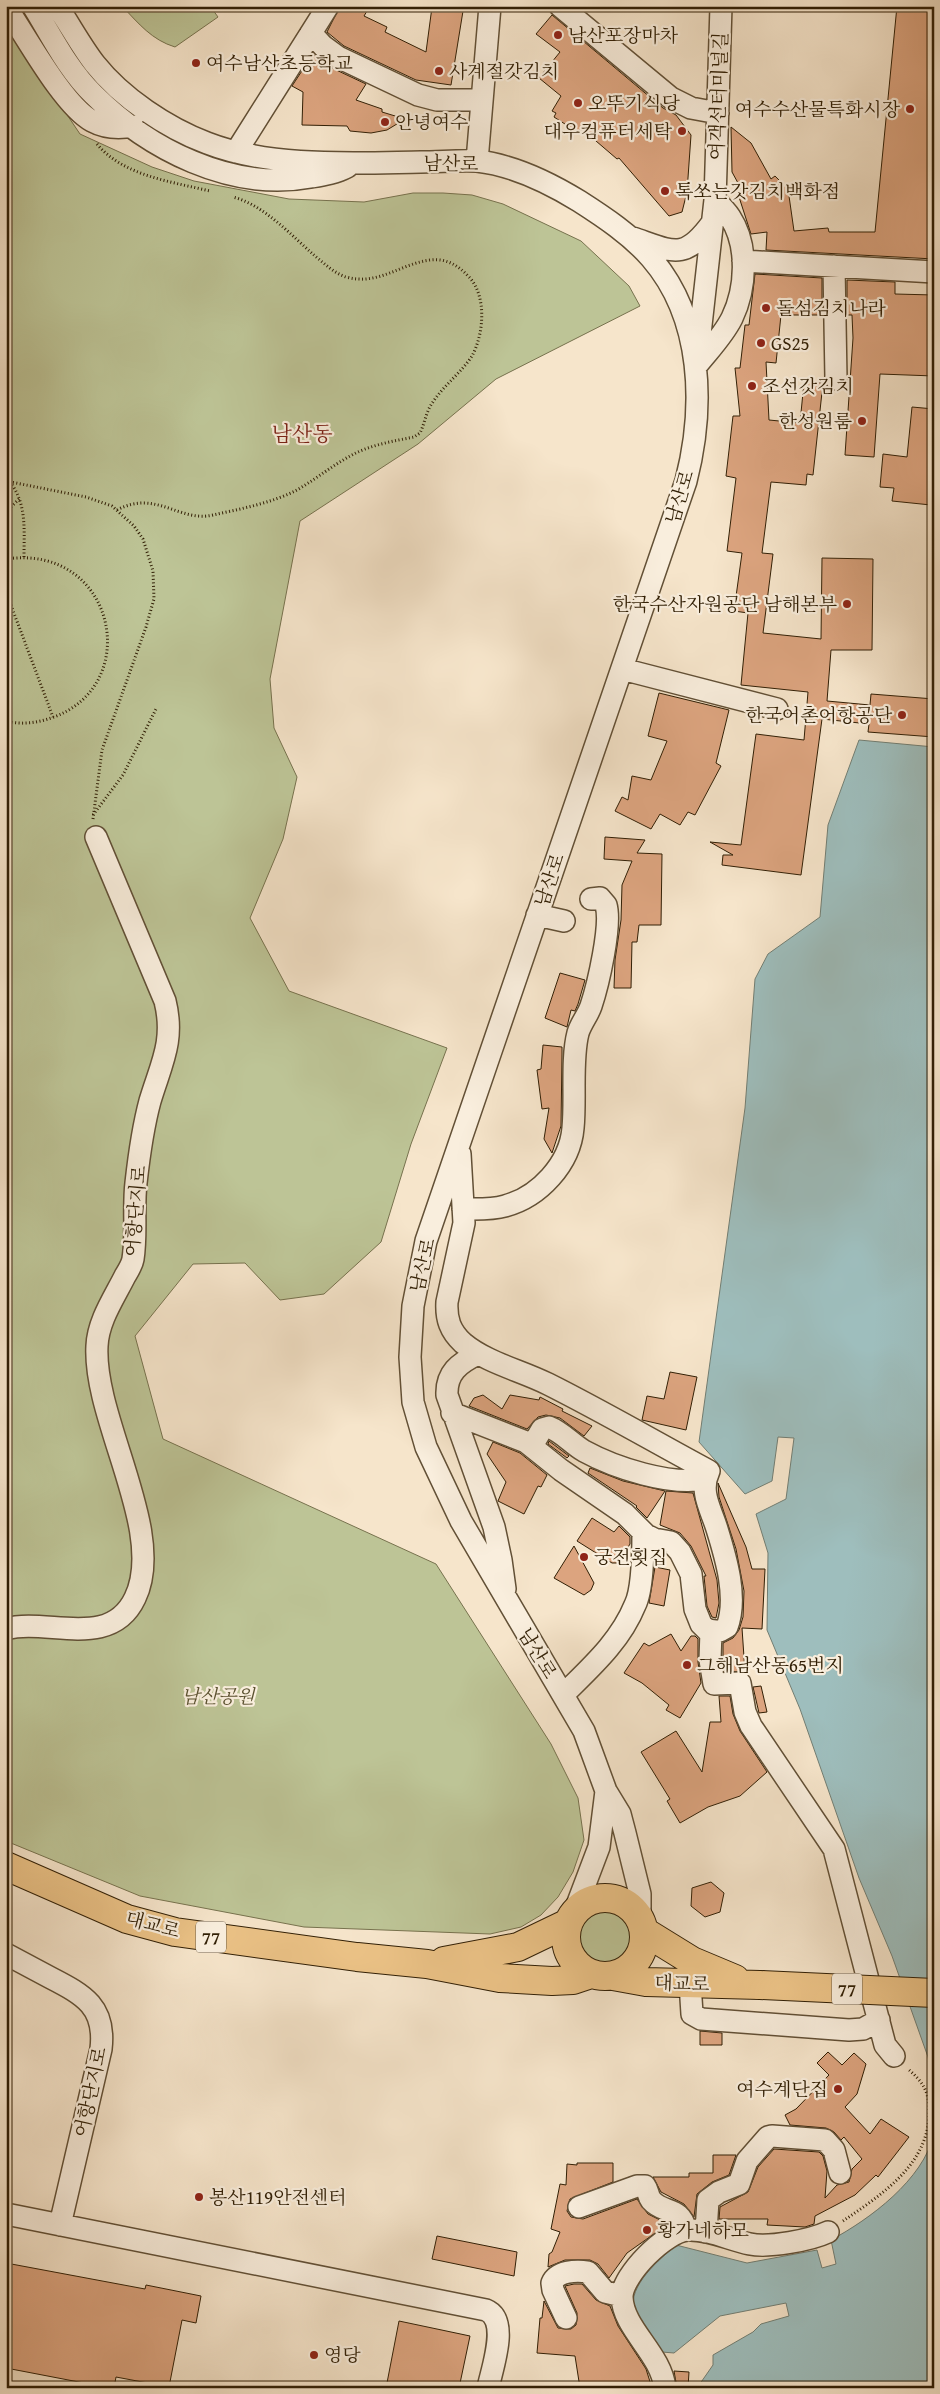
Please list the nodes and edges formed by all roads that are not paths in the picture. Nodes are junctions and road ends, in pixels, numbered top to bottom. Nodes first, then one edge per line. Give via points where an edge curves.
1 (33, 6) edge
2 (57, 6) edge
3 (328, 6) edge
4 (490, 6) edge
5 (560, 6) edge
6 (721, 6) edge
7 (6, 7) edge
8 (312, 33) junction
9 (482, 100) junction
10 (718, 113) junction
11 (133, 126) junction
12 (236, 152) junction
13 (477, 161) junction
14 (356, 163) junction
15 (715, 200) junction
16 (712, 223) junction
17 (628, 236) junction
18 (743, 261) junction
19 (834, 266) junction
20 (934, 272) edge
21 (697, 365) junction
22 (836, 380) dead end
23 (622, 669) junction
24 (777, 709) dead end
25 (96, 837) road end
26 (591, 899) dead end
27 (538, 914) junction
28 (564, 921) dead end
29 (459, 1144) junction
30 (463, 1209) junction
31 (478, 1354) junction
32 (452, 1413) junction
33 (532, 1446) junction
34 (707, 1475) junction
35 (643, 1532) junction
36 (506, 1599) junction
37 (6, 1629) edge
38 (711, 1631) junction
39 (563, 1695) junction
40 (606, 1791) junction
41 (6, 1866) edge
42 (571, 1918) junction
43 (642, 1925) junction
44 (6, 1954) edge
45 (427, 1964) junction
46 (602, 1975) junction
47 (690, 1983) junction
48 (755, 1985) junction
49 (934, 1992) edge
50 (879, 2020) junction
51 (894, 2056) road end
52 (840, 2173) dead end
53 (579, 2207) dead end
54 (6, 2214) edge
55 (60, 2225) junction
56 (696, 2231) junction
57 (828, 2232) road end
58 (622, 2296) junction
59 (566, 2318) dead end
60 (488, 2388) edge
61 (665, 2388) edge

1 - 11 street, 남산로 via 78,77 92,93
2 - 12 street, 남산로 via 94,62 122,91 183,131
3 - 8 street
4 - 9 street
5 - 10 street via 671,98 690,108
6 - 10 street, 여객선터미널길
7 - 11 street via 63,93 81,113 110,128
8 - 9 street via 322,46 338,57 418,95 437,100
8 - 12 street
9 - 13 street
10 - 15 street, 여객선터미널길
11 - 14 street, 남산로 via 199,166 252,179 301,179 329,174
12 - 14 street, 남산로 via 278,159
13 - 14 street, 남산로
13 - 17 street, 남산로 via 520,172 561,190
15 - 16 street, 여객선터미널길
15 - 18 street via 737,231
16 - 17 street via 696,243 683,250 667,249
16 - 21 street, 여객선터미널길
17 - 21 street, 남산로 via 650,256 670,284 684,313
18 - 19 street
18 - 21 street via 735,311
19 - 20 street
19 - 22 street
21 - 23 street, 남산로 via 690,465
23 - 24 street
23 - 27 street, 남산로
25 - 37 street, 어항단지로 via 165,1001 169,1020 169,1040 150,1101 138,1168 133,1260 102,1321 96,1346 100,1390 137,1512 142,1570 130,1607 102,1626 76,1630 24,1626
26 - 30 street via 600,898 606,905 608,928 592,1004 577,1036 573,1129 568,1150 546,1182 524,1199 493,1208
27 - 28 street
27 - 29 street, 남산로
29 - 30 street
29 - 36 street, 남산로 via 418,1273 411,1332 411,1379 418,1421 433,1465
30 - 31 street via 463,1232 447,1315 455,1334
31 - 32 street via 450,1375 447,1388
31 - 34 street via 547,1384
32 - 33 street
32 - 36 street via 494,1527
33 - 34 street via 542,1429 549,1427 584,1451 631,1470 670,1479
33 - 35 street via 625,1514
34 - 38 street via 705,1496 730,1581 729,1623 725,1630
35 - 38 street via 654,1539 671,1542 680,1552 691,1574 698,1619
35 - 39 street via 644,1555 636,1604 606,1653
36 - 39 street, 남산로
38 - 50 street via 710,1660 714,1684 740,1683 751,1726 834,1848
39 - 40 street, 남산로 via 584,1731
40 - 42 street via 597,1852
40 - 43 street, 남산로 via 626,1832 640,1894
41 - 45 main road, 대교로 / 77 via 128,1919 175,1932
42 - 43 main road, 대교로 / 77 via 590,1901 608,1898 632,1908
42 - 45 main road, 대교로 / 77 via 518,1947
42 - 46 main road, 대교로 / 77 via 566,1935 572,1959 580,1968
43 - 46 main road, 대교로 / 77 via 644,1944 634,1964 624,1972
43 - 48 main road, 대교로 / 77 via 692,1961
44 - 55 street, 어항단지로 via 85,1998 96,2012 102,2030 101,2049
45 - 46 main road, 대교로 / 77 via 468,1973 531,1980 573,1980
46 - 47 main road, 대교로 / 77 via 635,1981
47 - 48 main road, 대교로 / 77
47 - 50 street via 691,2011 698,2018 849,2030 863,2029
48 - 49 main road, 77, bridge
50 - 51 street via 887,2048
52 - 56 street via 834,2150 825,2140 768,2137 746,2161 739,2184 718,2192 708,2200
53 - 56 street via 645,2186 652,2201 680,2215
54 - 55 street
55 - 60 street via 489,2311 497,2320 499,2331
56 - 57 street via 760,2246
56 - 58 street via 670,2236 633,2270 626,2279
58 - 59 street via 605,2292 588,2272 565,2273 552,2283
58 - 61 street via 626,2314 656,2359

